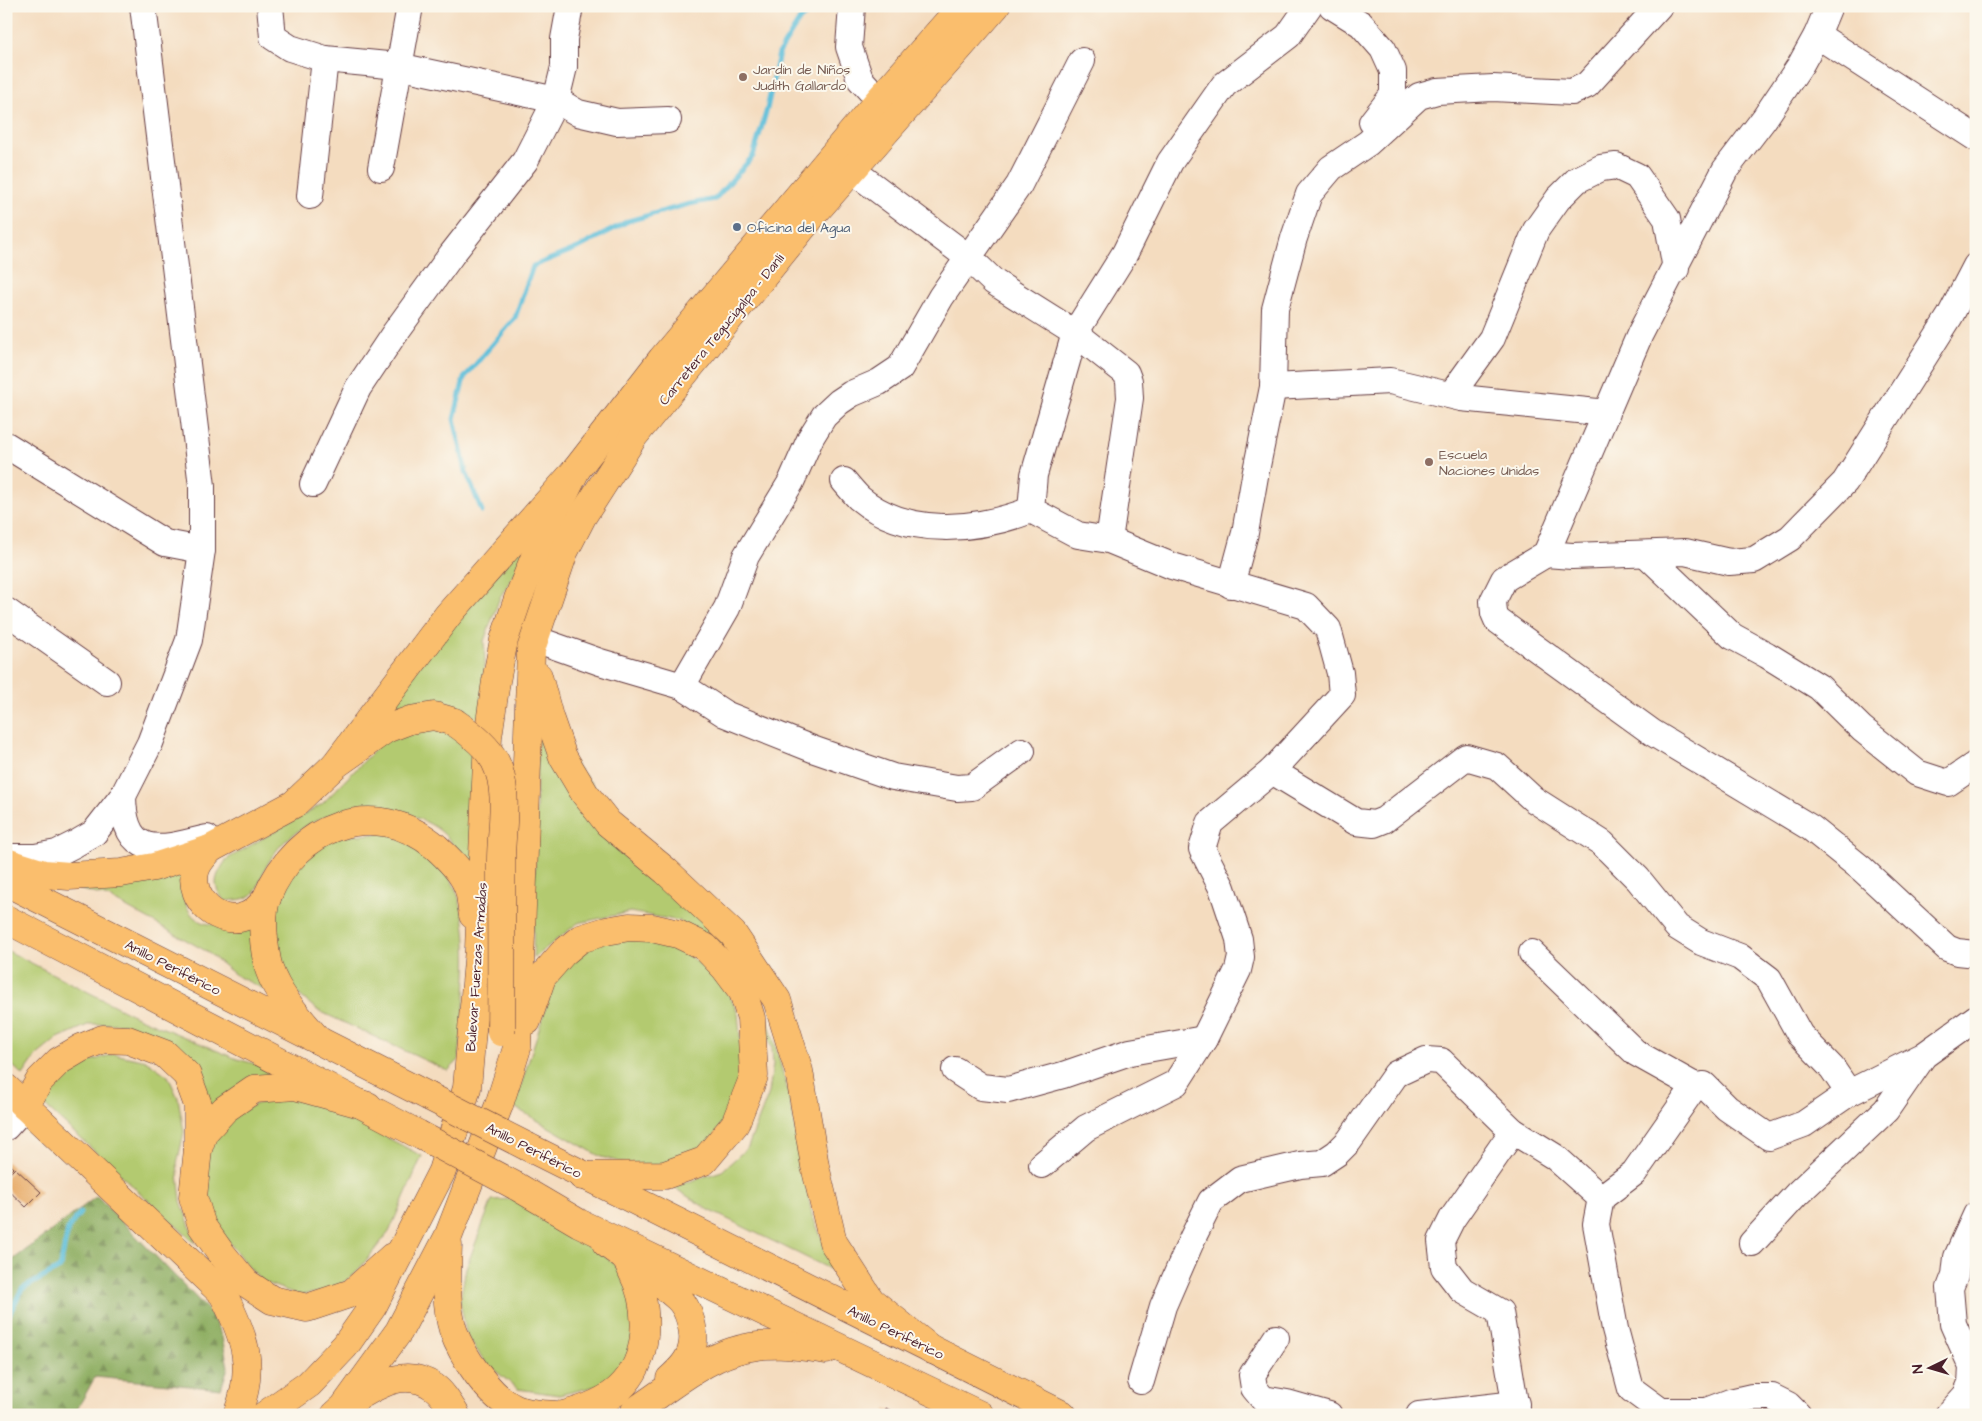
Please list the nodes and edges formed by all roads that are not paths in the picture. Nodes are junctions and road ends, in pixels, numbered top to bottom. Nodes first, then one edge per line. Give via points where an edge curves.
1 (143, 6) edge
2 (270, 6) edge
3 (410, 6) edge
4 (570, 6) edge
5 (852, 6) edge
6 (962, 6) edge
7 (996, 6) edge
8 (1309, 6) edge
9 (1332, 6) edge
10 (1659, 6) edge
11 (1829, 6) edge
12 (1817, 35) junction
13 (325, 59) junction
14 (1082, 61) dead end
15 (398, 66) junction
16 (556, 100) junction
17 (879, 100) junction
18 (668, 120) dead end
19 (1976, 138) edge
20 (1352, 154) junction
21 (380, 168) dead end
22 (852, 170) junction
23 (310, 196) dead end
24 (969, 258) junction
25 (1676, 269) junction
26 (1974, 274) edge
27 (1075, 334) junction
28 (1273, 387) junction
29 (1451, 395) junction
30 (1606, 413) junction
31 (6, 445) edge
32 (576, 470) junction
33 (844, 481) dead end
34 (314, 484) dead end
35 (1031, 510) junction
36 (1109, 540) junction
37 (202, 550) junction
38 (1546, 554) junction
39 (1646, 554) junction
40 (1230, 585) junction
41 (6, 611) edge
42 (533, 644) junction
43 (107, 682) dead end
44 (682, 686) junction
45 (1022, 750) dead end
46 (1976, 764) edge
47 (334, 765) junction
48 (1272, 771) junction
49 (123, 796) junction
50 (253, 827) junction
51 (210, 849) junction
52 (6, 857) edge
53 (6, 862) edge
54 (6, 882) edge
55 (267, 898) junction
56 (6, 919) edge
57 (479, 949) junction
58 (1532, 953) dead end
59 (1976, 954) edge
60 (1976, 1018) edge
61 (1204, 1039) junction
62 (318, 1040) junction
63 (509, 1040) junction
64 (1923, 1056) junction
65 (956, 1070) dead end
66 (1696, 1086) junction
67 (1849, 1094) junction
68 (16, 1098) edge
69 (368, 1106) junction
70 (6, 1127) edge
71 (1513, 1130) junction
72 (198, 1149) junction
73 (1042, 1166) dead end
74 (582, 1176) junction
75 (1601, 1198) junction
76 (1976, 1215) edge
77 (416, 1220) junction
78 (579, 1223) junction
79 (448, 1237) junction
80 (1752, 1243) dead end
81 (625, 1258) junction
82 (1276, 1338) dead end
83 (932, 1350) junction
84 (857, 1356) junction
85 (1141, 1381) dead end
86 (1517, 1409) edge
87 (339, 1411) edge
88 (636, 1413) edge
89 (237, 1415) edge
90 (265, 1415) edge
91 (456, 1415) edge
92 (556, 1415) edge
93 (563, 1415) edge
94 (980, 1415) edge
95 (1063, 1415) edge
96 (1330, 1415) edge
97 (1419, 1415) edge
98 (1798, 1415) edge
99 (1948, 1415) edge

1 - 37 street via 202,486
2 - 13 street via 272,37 290,48
3 - 15 street
4 - 16 street via 564,39 564,67
5 - 17 street via 849,47 860,79
6 - 17 highway, Carretera Tegucigalpa - Danli
7 - 22 highway, Carretera Tegucigalpa - Danli
8 - 27 street via 1288,36 1224,85 1170,162 1125,253
9 - 20 street via 1360,24 1382,49 1393,71 1393,95
10 - 20 street via 1587,85 1572,92 1493,88 1438,91 1419,96
11 - 12 street
12 - 19 street
12 - 25 street via 1764,119 1725,170
13 - 15 street
13 - 23 street
14 - 24 street via 1019,185
15 - 16 street
15 - 21 street
16 - 18 street via 578,113 617,122
16 - 34 street via 524,161 452,254 358,388
17 - 32 highway, Carretera Tegucigalpa - Danli via 662,359
20 - 28 street via 1331,168 1310,194 1294,238 1275,309
22 - 24 street
22 - 42 highway, Carretera Tegucigalpa - Danli via 634,436 582,517 564,552
24 - 27 street via 994,282
24 - 44 street via 941,296 900,368 879,382 851,394 824,416 811,437 792,482 746,556 727,608
25 - 29 street via 1666,219 1636,176 1616,166 1600,168 1577,180 1558,199 1536,230 1492,338
25 - 30 street via 1640,334
26 - 39 street via 1845,482 1790,538 1754,560 1729,562 1685,552
27 - 35 street via 1034,474
27 - 36 street via 1117,365 1129,381 1130,398
28 - 29 street via 1390,381
28 - 40 street via 1245,533
29 - 30 street
30 - 38 street
31 - 37 street via 165,543
32 - 47 highway via 448,615
32 - 57 highway, Bulevar Fuerzas Armadas via 542,539 504,640 488,737
33 - 35 street via 876,510 909,524 940,528 967,526
35 - 36 street via 1078,535
36 - 40 street
37 - 49 street via 189,640 150,743
38 - 39 street
38 - 59 street via 1504,579 1493,601 1498,620 1653,733 1811,828 1947,948
39 - 46 street via 1732,636 1818,687 1862,729 1917,773 1948,782
40 - 48 street via 1306,606 1328,629 1340,673 1342,695
41 - 43 street
42 - 44 street
42 - 63 highway
42 - 83 highway via 549,717 563,757 585,794 608,823 666,871 733,934 777,1000 799,1071 815,1166 833,1242 871,1300
44 - 45 street via 725,714 893,777 957,788 972,787
47 - 50 highway via 294,804
47 - 63 highway, bridge via 386,729 434,716 454,722 469,733 495,761 501,778 503,805 501,857
48 - 61 street via 1210,823 1202,849 1222,888 1239,939 1241,957 1238,970
48 - 67 street via 1356,822 1374,824 1384,820 1466,757 1497,766 1533,799 1602,843 1638,879 1677,927 1701,942 1740,957 1769,980 1800,1035 1832,1068
49 - 50 street via 123,815 130,832 141,844 156,848
49 - 52 street via 94,833 75,844 35,857
50 - 51 highway
51 - 53 highway via 154,867 94,876 44,874
51 - 55 highway via 195,872 199,898 208,910 233,919 247,916
54 - 62 highway, Anillo Periférico
55 - 57 highway via 293,854 308,840 329,829 350,822 379,821 405,827 426,838 448,857 467,885
55 - 62 highway via 263,927 269,968 276,985
56 - 69 highway
57 - 77 highway, Bulevar Fuerzas Armadas via 466,1088 442,1171
58 - 66 street via 1636,1053
60 - 64 street
61 - 65 street via 1130,1052 1008,1090 982,1087
61 - 73 street via 1176,1083 1086,1128
62 - 74 highway, Anillo Periférico, bridge
63 - 74 highway via 542,977 580,939 606,931 629,927 678,934 705,947 742,992 752,1018 754,1076 735,1124 704,1161 666,1175
63 - 79 highway via 499,1104
64 - 67 street
64 - 80 street via 1886,1110 1797,1194
66 - 67 street via 1704,1085 1727,1108 1769,1137 1804,1124
66 - 75 street via 1634,1173
68 - 70 street
68 - 72 highway via 59,1061 81,1048 103,1039 128,1040 165,1054 187,1076 198,1105
68 - 89 highway via 223,1294 238,1323 246,1353 248,1380
69 - 72 highway via 295,1086 254,1089 225,1109 204,1132
69 - 78 highway, bridge
71 - 75 street via 1555,1157
71 - 85 street via 1441,1061 1426,1060 1396,1074 1350,1141 1322,1163 1240,1179 1211,1201 1192,1237 1163,1306
71 - 86 street via 1452,1219 1441,1241 1444,1267 1462,1290 1500,1312
72 - 77 highway via 193,1197 202,1226 246,1283 272,1300 307,1308 352,1292 389,1261
74 - 83 highway, Anillo Periférico
75 - 98 street via 1596,1224 1599,1248 1631,1389 1662,1411 1706,1411 1752,1396 1772,1396
76 - 99 street via 1957,1256 1950,1288 1953,1324 1972,1367 1971,1383 1966,1396
77 - 90 highway, Bulevar Fuerzas Armadas via 373,1306 345,1346 309,1384
78 - 81 highway
78 - 84 highway
79 - 87 highway via 399,1331
79 - 92 highway via 446,1284 453,1330 471,1366 495,1394 514,1408
81 - 88 highway via 679,1299 692,1329 692,1348 685,1363
81 - 93 highway via 644,1302 644,1343 631,1375 619,1390 584,1410
82 - 96 street via 1252,1375 1254,1388 1263,1400
83 - 95 highway, Anillo Periférico
84 - 88 highway via 793,1345 735,1350 714,1359
84 - 94 highway
86 - 97 street
87 - 91 highway via 374,1386 399,1377 418,1379 436,1388

